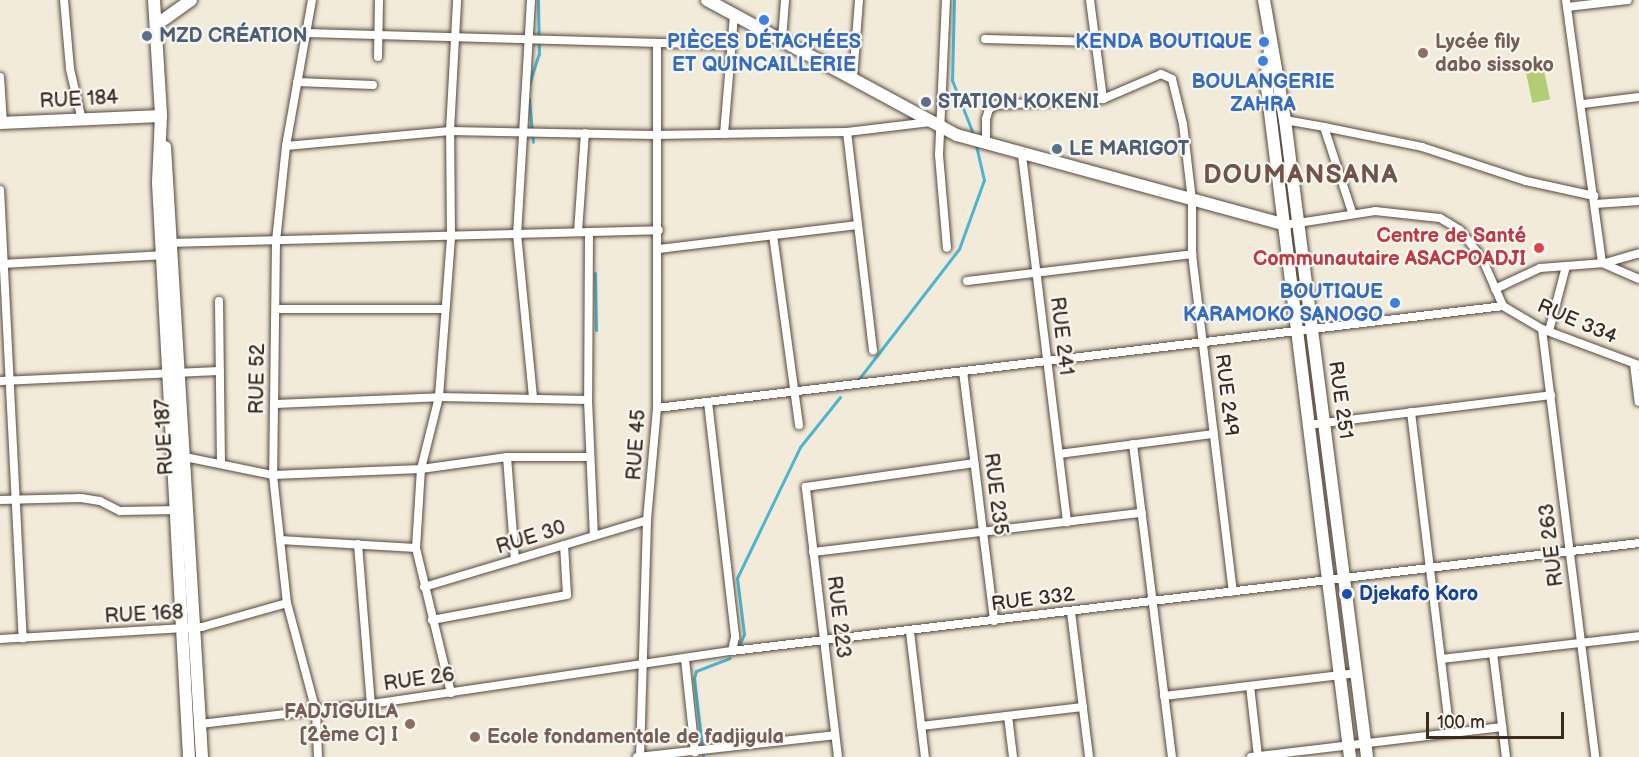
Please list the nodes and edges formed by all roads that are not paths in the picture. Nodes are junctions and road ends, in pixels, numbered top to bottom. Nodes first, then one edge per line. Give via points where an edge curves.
1 (64, 0) edge
2 (154, 0) edge
3 (191, 0) edge
4 (312, 0) edge
5 (379, 0) edge
6 (458, 0) edge
7 (531, 0) edge
8 (707, 0) edge
9 (785, 0) edge
10 (859, 0) edge
11 (946, 0) edge
12 (1090, 0) edge
13 (1264, 0) edge
14 (1628, 0) edge
15 (1567, 3) edge
16 (734, 14) junction
17 (156, 25) junction
18 (306, 33) junction
19 (379, 35) junction
20 (455, 37) junction
21 (530, 39) junction
22 (985, 39) dead end
23 (782, 40) junction
24 (1096, 42) junction
25 (657, 43) junction
26 (732, 45) junction
27 (1270, 49) junction
28 (378, 57) dead end
29 (0, 77) edge
30 (853, 78) junction
31 (297, 82) junction
32 (373, 85) dead end
33 (1639, 97) edge
34 (1103, 99) junction
35 (1583, 104) junction
36 (161, 116) junction
37 (82, 120) junction
38 (1285, 120) junction
39 (930, 122) junction
40 (1, 123) edge
41 (943, 127) junction
42 (1323, 127) junction
43 (450, 131) junction
44 (523, 132) junction
45 (847, 132) junction
46 (585, 133) junction
47 (724, 134) junction
48 (654, 135) junction
49 (986, 143) junction
50 (286, 146) junction
51 (1022, 155) junction
52 (0, 190) edge
53 (1595, 200) junction
54 (1192, 201) junction
55 (1639, 201) edge
56 (1352, 212) junction
57 (858, 225) junction
58 (1292, 225) junction
59 (659, 230) junction
60 (578, 232) junction
61 (589, 232) junction
62 (517, 234) junction
63 (451, 236) junction
64 (773, 236) junction
65 (276, 241) junction
66 (947, 248) dead end
67 (168, 249) junction
68 (659, 249) junction
69 (1639, 253) edge
70 (1192, 254) junction
71 (1602, 263) junction
72 (2, 264) edge
73 (1566, 266) junction
74 (1037, 272) junction
75 (1639, 279) edge
76 (967, 281) dead end
77 (1496, 289) junction
78 (219, 301) dead end
79 (1503, 306) junction
80 (276, 309) junction
81 (445, 309) junction
82 (1311, 329) junction
83 (1297, 330) junction
84 (1546, 330) junction
85 (1202, 342) junction
86 (873, 350) dead end
87 (1048, 361) junction
88 (1637, 365) edge
89 (174, 370) junction
90 (219, 371) junction
91 (963, 371) junction
92 (10, 380) junction
93 (0, 381) edge
94 (792, 392) junction
95 (1551, 395) junction
96 (439, 397) junction
97 (533, 398) junction
98 (588, 400) junction
99 (708, 402) junction
100 (1639, 402) edge
101 (275, 404) junction
102 (657, 408) junction
103 (1411, 412) junction
104 (1324, 423) junction
105 (799, 424) dead end
106 (1308, 425) junction
107 (1214, 434) junction
108 (1133, 444) junction
109 (1059, 454) junction
110 (185, 457) junction
111 (507, 457) junction
112 (590, 457) junction
113 (974, 463) junction
114 (221, 464) junction
115 (420, 469) junction
116 (273, 475) junction
117 (16, 499) junction
118 (0, 500) edge
119 (182, 510) junction
120 (1142, 513) junction
121 (647, 520) junction
122 (1067, 522) junction
123 (983, 532) junction
124 (594, 536) junction
125 (280, 540) junction
126 (1639, 543) edge
127 (358, 544) junction
128 (564, 545) junction
129 (416, 548) junction
130 (813, 552) junction
131 (1570, 552) junction
132 (515, 560) junction
133 (1430, 569) junction
134 (1345, 579) junction
135 (1329, 581) junction
136 (424, 587) junction
137 (1233, 592) junction
138 (1153, 602) junction
139 (287, 603) junction
140 (1071, 612) junction
141 (432, 620) junction
142 (994, 621) junction
143 (189, 628) junction
144 (910, 632) junction
145 (1639, 636) edge
146 (23, 638) junction
147 (0, 639) edge
148 (824, 642) junction
149 (1581, 642) junction
150 (732, 651) junction
151 (1493, 653) junction
152 (685, 659) junction
153 (1441, 659) junction
154 (641, 664) junction
155 (1356, 673) junction
156 (1340, 675) junction
157 (1250, 686) junction
158 (451, 693) junction
159 (1164, 696) junction
160 (371, 704) junction
161 (1083, 706) junction
162 (316, 711) junction
163 (1008, 716) junction
164 (200, 724) junction
165 (921, 726) junction
166 (1503, 727) junction
167 (1450, 733) junction
168 (836, 735) junction
169 (1365, 742) junction
170 (1348, 743) junction
171 (695, 752) junction
172 (189, 757) edge
173 (202, 757) edge
174 (318, 757) edge
175 (639, 757) edge
176 (838, 757) edge
177 (925, 757) edge
178 (1013, 757) edge
179 (1089, 757) edge
180 (1172, 757) edge
181 (1255, 757) edge
182 (1350, 757) edge
183 (1367, 757) edge
184 (1506, 757) edge
185 (1595, 757) edge

1 - 37 street via 70,69
2 - 17 street, RUE 187
3 - 17 street
4 - 18 street, RUE 52
5 - 19 street
6 - 20 street
7 - 21 street
8 - 16 street
9 - 23 street
10 - 30 street
11 - 41 street
12 - 24 street
13 - 27 street, RUE 251
14 - 15 street
15 - 35 street
16 - 23 street
16 - 26 street
17 - 36 street, RUE 187
18 - 19 street
18 - 31 street, RUE 52
19 - 20 street
19 - 28 street
20 - 21 street
20 - 43 street
21 - 25 street
21 - 44 street
22 - 24 street
23 - 30 street
24 - 34 street
25 - 26 street
25 - 48 street, RUE 45
26 - 47 street
27 - 38 street, RUE 251 via 1277,65
27 - 58 street, RUE 251 via 1266,80
29 - 40 street
30 - 39 street
31 - 32 street
31 - 50 street, RUE 52
33 - 35 street
34 - 49 street via 996,105 989,109 986,119
34 - 54 street, RUE 249 via 1161,74 1172,79 1183,123
35 - 53 street
36 - 37 street, RUE 184
36 - 67 street, RUE 187
37 - 40 street, RUE 184
38 - 42 street
38 - 58 street, RUE 251
39 - 41 street
39 - 45 street
41 - 49 street
41 - 66 street via 939,168
42 - 53 street via 1422,147
42 - 56 street
43 - 44 street
43 - 50 street
43 - 63 street
44 - 46 street
44 - 62 street
45 - 47 street
45 - 57 street
46 - 48 street
46 - 60 street
47 - 48 street
48 - 59 street, RUE 45
49 - 51 street
50 - 65 street, RUE 52
51 - 54 street
51 - 74 street, RUE 241
52 - 72 street
53 - 55 street
53 - 71 street
54 - 58 street
54 - 70 street, RUE 249
56 - 58 street
56 - 77 street via 1440,218 1460,230 1482,258
57 - 64 street
57 - 86 street
58 - 82 street, RUE 251
58 - 83 street, RUE 251
59 - 61 street
59 - 68 street, RUE 45
60 - 61 street
60 - 62 street
61 - 98 street
62 - 63 street
62 - 97 street
63 - 65 street
63 - 81 street
64 - 68 street
64 - 94 street
65 - 67 street
65 - 80 street, RUE 52
67 - 72 street
67 - 89 street, RUE 187
68 - 102 street, RUE 45
69 - 71 street
70 - 74 street
70 - 85 street, RUE 249
71 - 73 street
71 - 75 street
72 - 92 street
73 - 77 street via 1540,268
73 - 84 street
74 - 76 street
74 - 87 street, RUE 241
77 - 79 street
78 - 90 street
79 - 82 street
79 - 84 street, RUE 334
80 - 81 street
80 - 101 street, RUE 52
81 - 96 street
82 - 83 street
82 - 104 street, RUE 251
83 - 85 street
83 - 106 street, RUE 251
84 - 88 street, RUE 334
84 - 95 street, RUE 263
85 - 87 street
85 - 107 street, RUE 249
87 - 91 street
87 - 109 street, RUE 241
88 - 100 street
89 - 90 street
89 - 92 street
89 - 110 street, RUE 187
89 - 119 street, RUE 187
90 - 114 street
91 - 94 street
91 - 113 street, RUE 235
92 - 93 street
92 - 117 street
94 - 99 street
94 - 105 street
95 - 103 street
95 - 131 street, RUE 263
96 - 97 street
96 - 101 street
96 - 115 street
97 - 98 street
98 - 112 street
99 - 102 street
99 - 150 street via 735,637
101 - 116 street, RUE 52
102 - 121 street, RUE 45
103 - 104 street
103 - 133 street
104 - 106 street
104 - 134 street, RUE 251
106 - 135 street, RUE 251
107 - 108 street
107 - 137 street, RUE 249
108 - 109 street
108 - 120 street
109 - 122 street, RUE 241
110 - 114 street
110 - 119 street, RUE 187
111 - 112 street
111 - 115 street
111 - 132 street
112 - 124 street
113 - 123 street, RUE 235
113 - 130 street, RUE 223 via 811,484 805,490
114 - 116 street
115 - 116 street
115 - 129 street
116 - 125 street, RUE 52
117 - 118 street
117 - 119 street via 81,498 100,501 120,511
117 - 146 street
119 - 143 street, RUE 187
120 - 122 street
120 - 138 street
121 - 124 street, RUE 30
121 - 154 street, RUE 45
122 - 123 street
123 - 130 street
123 - 142 street, RUE 235
124 - 128 street, RUE 30
125 - 127 street
125 - 139 street, RUE 52
126 - 131 street, RUE 332
127 - 129 street
127 - 160 street
128 - 132 street, RUE 30
128 - 141 street via 567,595
129 - 136 street
130 - 148 street, RUE 223
131 - 133 street, RUE 332
131 - 149 street, RUE 263
132 - 136 street, RUE 30
133 - 134 street, RUE 332
133 - 153 street
134 - 135 street, RUE 332
134 - 155 street, RUE 251
135 - 137 street, RUE 332
135 - 156 street, RUE 251
136 - 141 street
137 - 138 street, RUE 332
138 - 140 street, RUE 332
138 - 159 street
139 - 143 street, RUE 168
139 - 162 street, RUE 52
140 - 142 street, RUE 332
140 - 161 street
141 - 158 street
142 - 144 street, RUE 332
143 - 146 street, RUE 168
143 - 164 street, RUE 187
143 - 172 street, RUE 187
144 - 148 street, RUE 332
144 - 165 street
145 - 149 street
146 - 147 street, RUE 168
148 - 150 street, RUE 332
148 - 168 street, RUE 223
149 - 151 street
149 - 185 street, RUE 263
150 - 152 street, RUE 332
151 - 153 street
151 - 166 street
152 - 154 street, RUE 332
152 - 171 street
153 - 167 street
154 - 158 street, RUE 26
154 - 175 street, RUE 45
155 - 156 street
155 - 169 street, RUE 251
156 - 157 street
156 - 170 street, RUE 251
157 - 159 street
157 - 181 street
158 - 160 street, RUE 26
159 - 180 street
160 - 162 street, RUE 26
161 - 163 street
161 - 179 street
162 - 164 street, RUE 26
162 - 174 street, RUE 52
163 - 165 street
163 - 178 street
164 - 173 street, RUE 187
165 - 177 street
166 - 167 street
166 - 184 street
167 - 169 street
168 - 171 street
168 - 176 street, RUE 223
169 - 170 street
169 - 183 street, RUE 251
170 - 181 street
170 - 182 street, RUE 251
171 - 175 street

